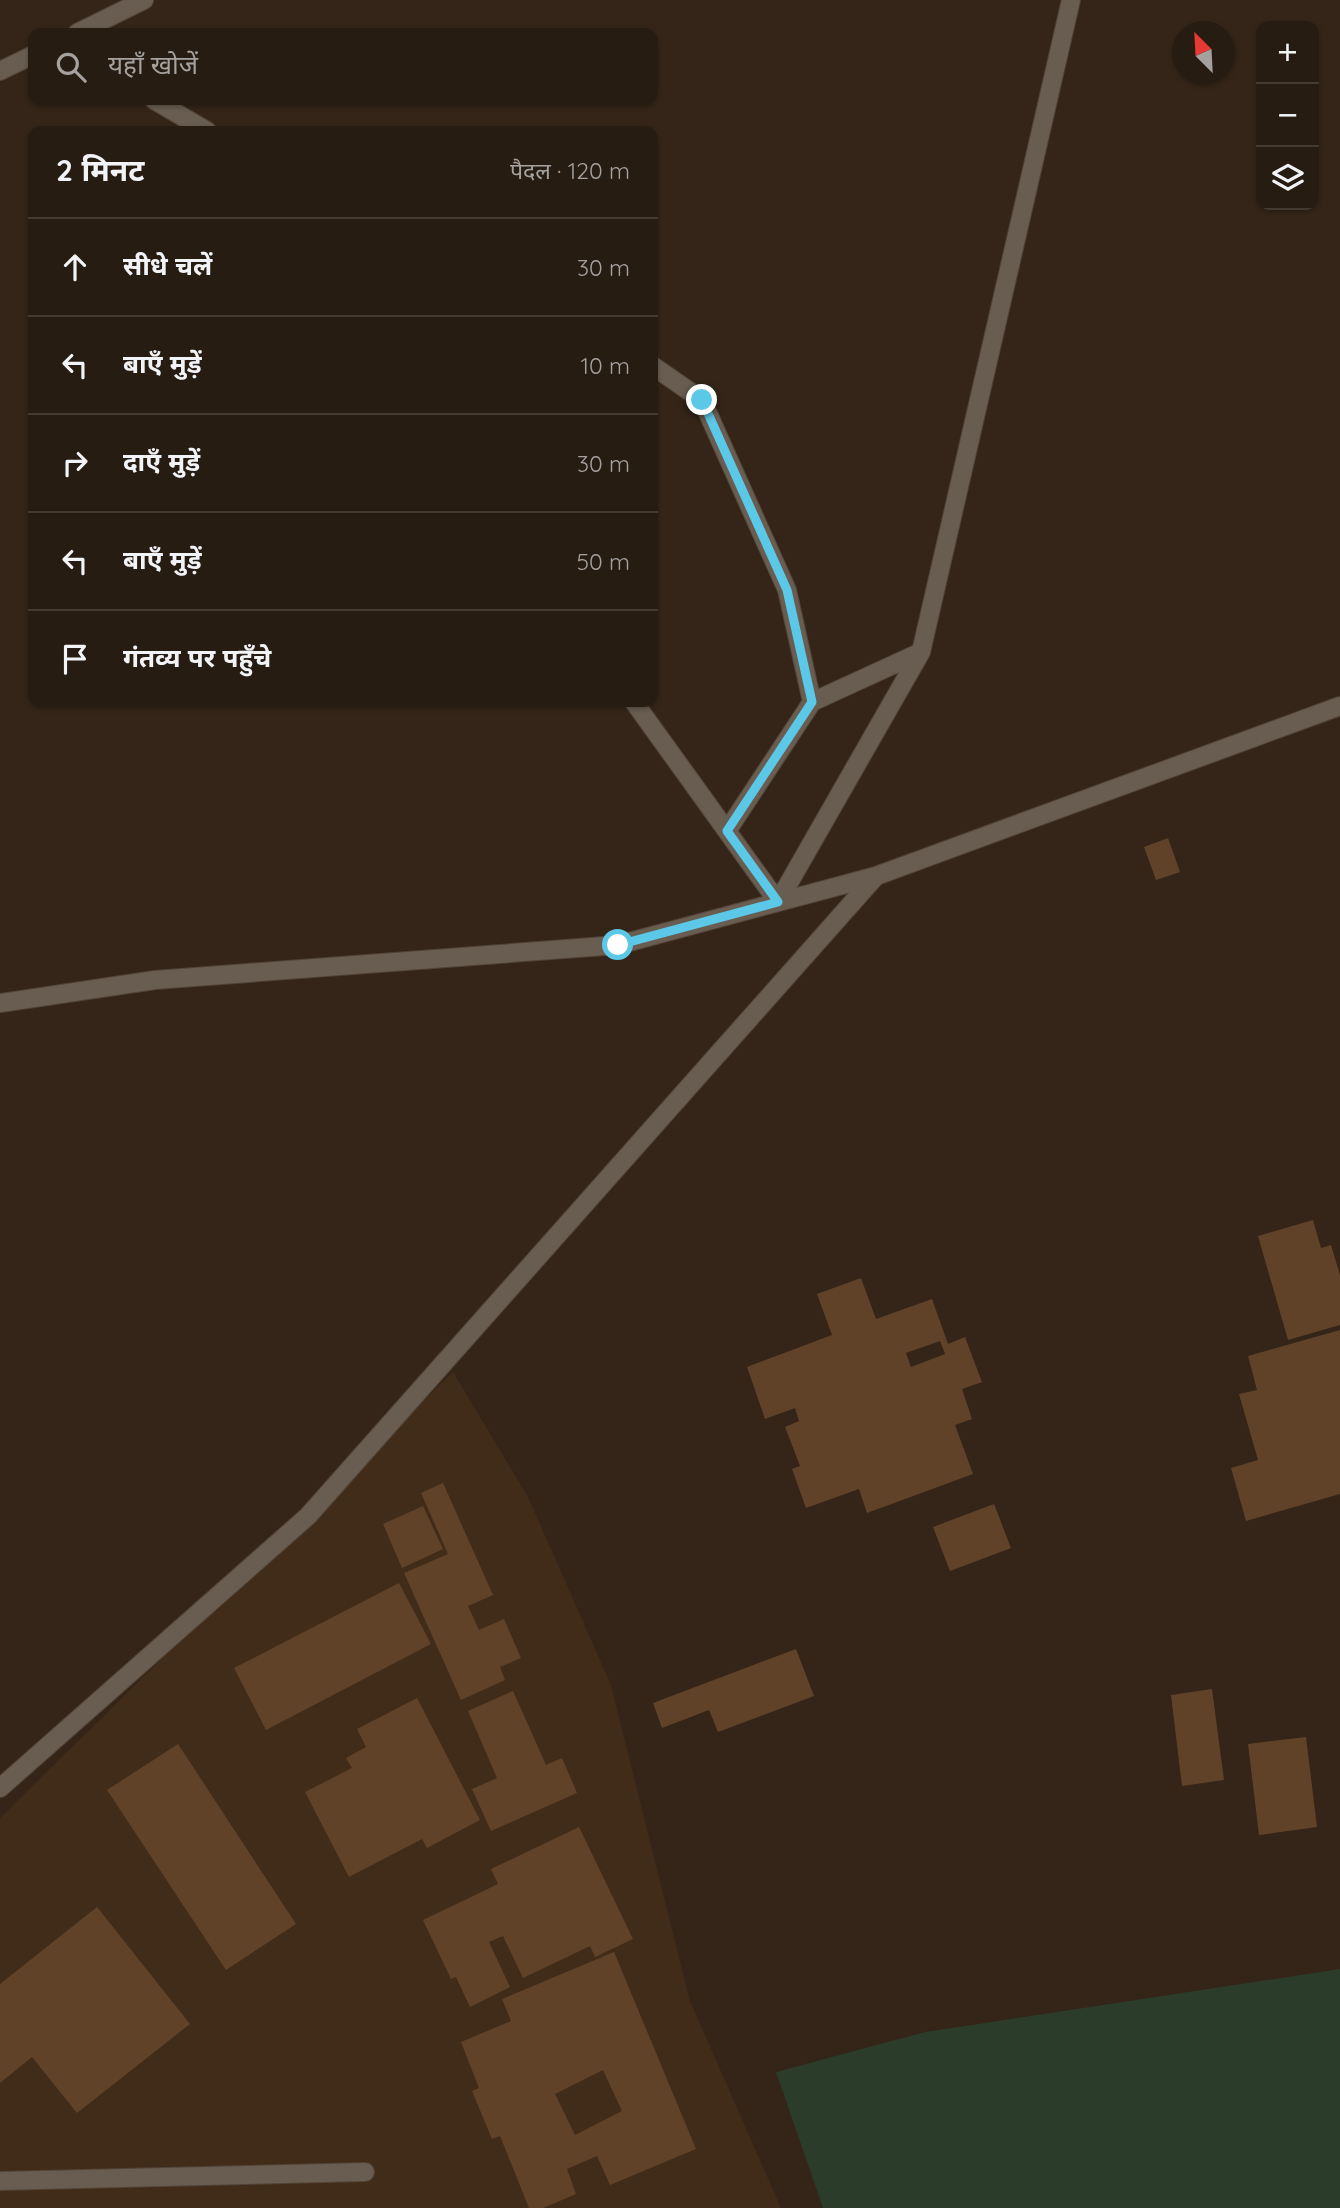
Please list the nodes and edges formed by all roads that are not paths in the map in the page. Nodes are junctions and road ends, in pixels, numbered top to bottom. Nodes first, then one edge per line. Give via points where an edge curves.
1 (144, 0) edge
2 (1071, 0) edge
3 (87, 28) edge
4 (28, 57) edge
5 (0, 71) edge
6 (162, 105) edge
7 (198, 126) edge
8 (658, 369) edge
9 (921, 652) junction
10 (812, 702) junction
11 (1340, 706) edge
12 (638, 707) edge
13 (727, 831) junction
14 (876, 876) junction
15 (778, 902) junction
16 (0, 1003) edge
17 (0, 1788) edge
18 (365, 2172) dead end
19 (0, 2181) edge

1 - 3 street
2 - 9 street
4 - 5 street
6 - 7 street
8 - 10 street via 702,400 787,590
9 - 10 street
9 - 15 street
10 - 13 street
11 - 14 street
12 - 13 street
13 - 15 street
14 - 15 street
14 - 17 street via 308,1516
15 - 16 street via 618,945 155,980
18 - 19 street

